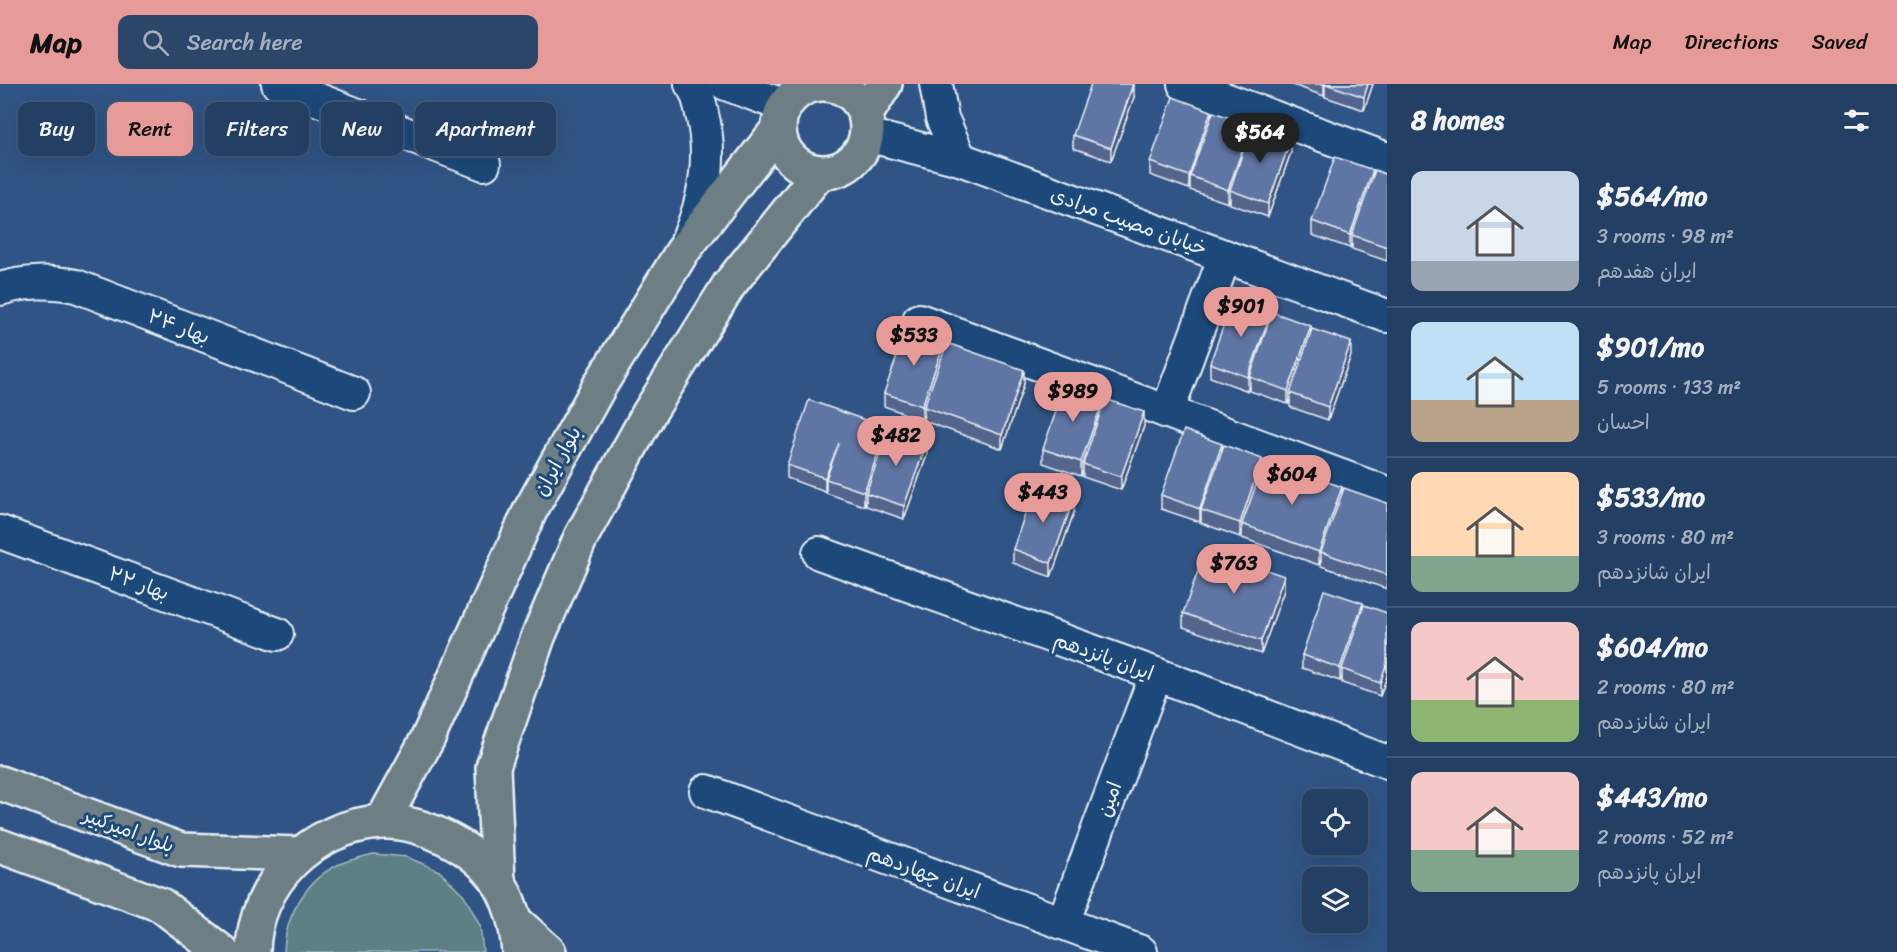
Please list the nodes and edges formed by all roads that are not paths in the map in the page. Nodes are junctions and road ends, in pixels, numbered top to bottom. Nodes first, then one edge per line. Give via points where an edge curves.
1 (278, 84) edge
2 (691, 84) edge
3 (726, 84) edge
4 (885, 84) edge
5 (936, 84) edge
6 (1184, 84) edge
7 (796, 101) edge
8 (867, 125) junction
9 (960, 159) junction
10 (1387, 159) edge
11 (484, 164) dead end
12 (819, 173) junction
13 (682, 252) junction
14 (1226, 256) junction
15 (0, 289) edge
16 (1387, 316) edge
17 (920, 320) dead end
18 (354, 393) dead end
19 (1167, 412) junction
20 (1387, 493) edge
21 (0, 532) edge
22 (819, 553) dead end
23 (277, 634) dead end
24 (1156, 674) junction
25 (1387, 762) edge
26 (0, 783) edge
27 (706, 791) dead end
28 (382, 822) junction
29 (0, 846) edge
30 (299, 854) junction
31 (498, 882) junction
32 (1063, 923) junction
33 (518, 937) edge
34 (222, 952) edge
35 (253, 952) edge
36 (549, 952) edge
37 (1141, 952) edge

1 - 11 street
2 - 13 street via 697,92 707,132 707,174 699,214
3 - 7 street
4 - 8 main road
5 - 9 street via 942,118
6 - 10 street
7 - 8 main road via 819,84 842,88 852,95
7 - 12 main road via 784,149 798,165
7 - 13 main road, بلوار ایران
8 - 9 street, خیابان مصیب مرادی
8 - 12 main road via 856,159 832,172
9 - 14 street, خیابان مصیب مرادی
12 - 31 main road via 729,285 649,413 581,537 538,637 493,767
13 - 28 main road, بلوار ایران via 600,385 530,511 428,738
14 - 16 street, خیابان مصیب مرادی
14 - 19 street
15 - 18 street, بهار ۲۴ via 26,282 76,286
17 - 19 street
19 - 20 street
21 - 23 street, بهار ۲۲
22 - 24 street, ایران پانزدهم
24 - 25 street, ایران پانزدهم
24 - 32 street, امین
26 - 30 main road, بلوار امیرکبیر via 182,850
27 - 32 street, ایران چهاردهم
28 - 30 main road via 338,831
28 - 31 main road via 426,829 467,849
29 - 34 main road via 161,906
30 - 35 main road via 269,888 253,930
31 - 33 main road
32 - 37 street, ایران چهاردهم
33 - 36 main road

